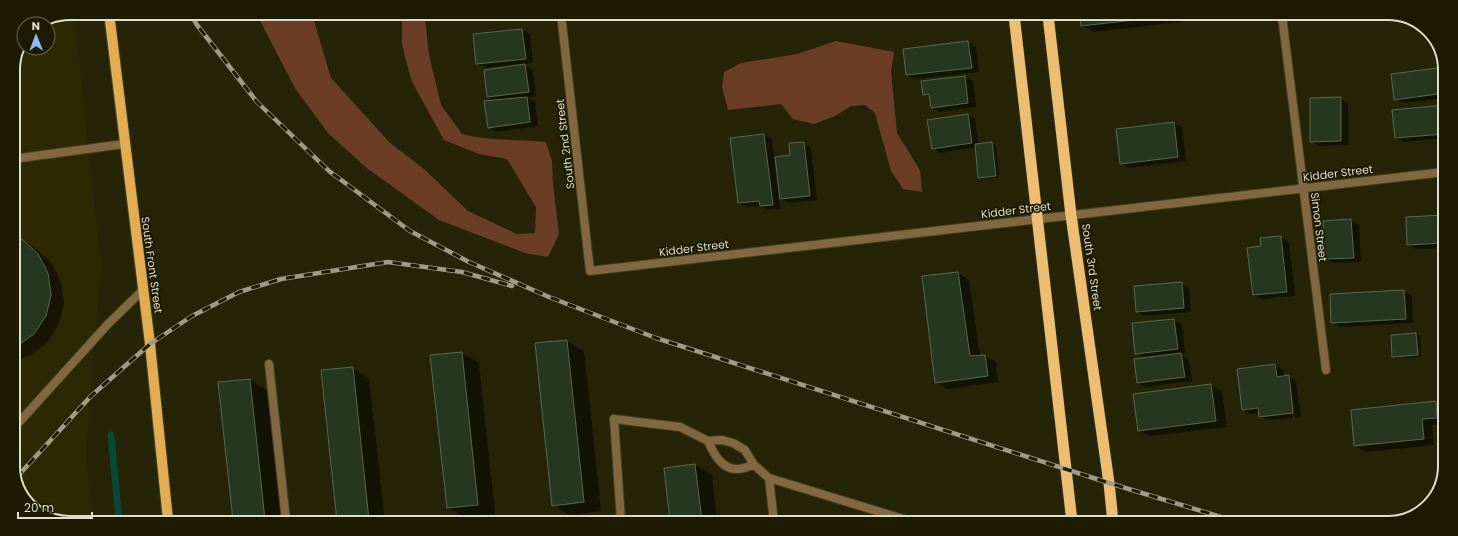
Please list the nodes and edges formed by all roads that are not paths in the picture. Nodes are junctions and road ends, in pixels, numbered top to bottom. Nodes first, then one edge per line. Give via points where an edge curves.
1 (110, 20) edge
2 (561, 20) edge
3 (1015, 20) edge
4 (1049, 20) edge
5 (1282, 20) edge
6 (124, 144) junction
7 (20, 158) edge
8 (1438, 173) edge
9 (1303, 188) junction
10 (1071, 215) junction
11 (1038, 219) junction
12 (590, 271) joint
13 (143, 290) junction
14 (269, 364) dead end
15 (1326, 370) dead end
16 (20, 420) edge
17 (708, 441) junction
18 (754, 465) junction
19 (769, 478) junction
20 (168, 516) edge
21 (286, 516) edge
22 (621, 516) edge
23 (773, 516) edge
24 (893, 516) edge
25 (1071, 516) edge
26 (1112, 516) edge

1 - 6 main road, South Front Street
2 - 12 street, South 2nd Street
3 - 11 highway
4 - 10 highway, South 3rd Street
5 - 9 street, Simon Street
6 - 7 street
6 - 13 main road, South Front Street
8 - 9 street, Kidder Street
9 - 10 street, Kidder Street
9 - 15 street, Simon Street
10 - 11 street, Kidder Street
10 - 26 highway, South 3rd Street
11 - 12 street, Kidder Street
11 - 25 highway
13 - 16 street via 108,324
13 - 20 main road, South Front Street
14 - 21 street
17 - 18 street via 722,440 733,443 745,450
17 - 18 street via 713,454 721,463 735,469
17 - 22 street via 680,428 614,419
18 - 19 street
19 - 23 street
19 - 24 street

